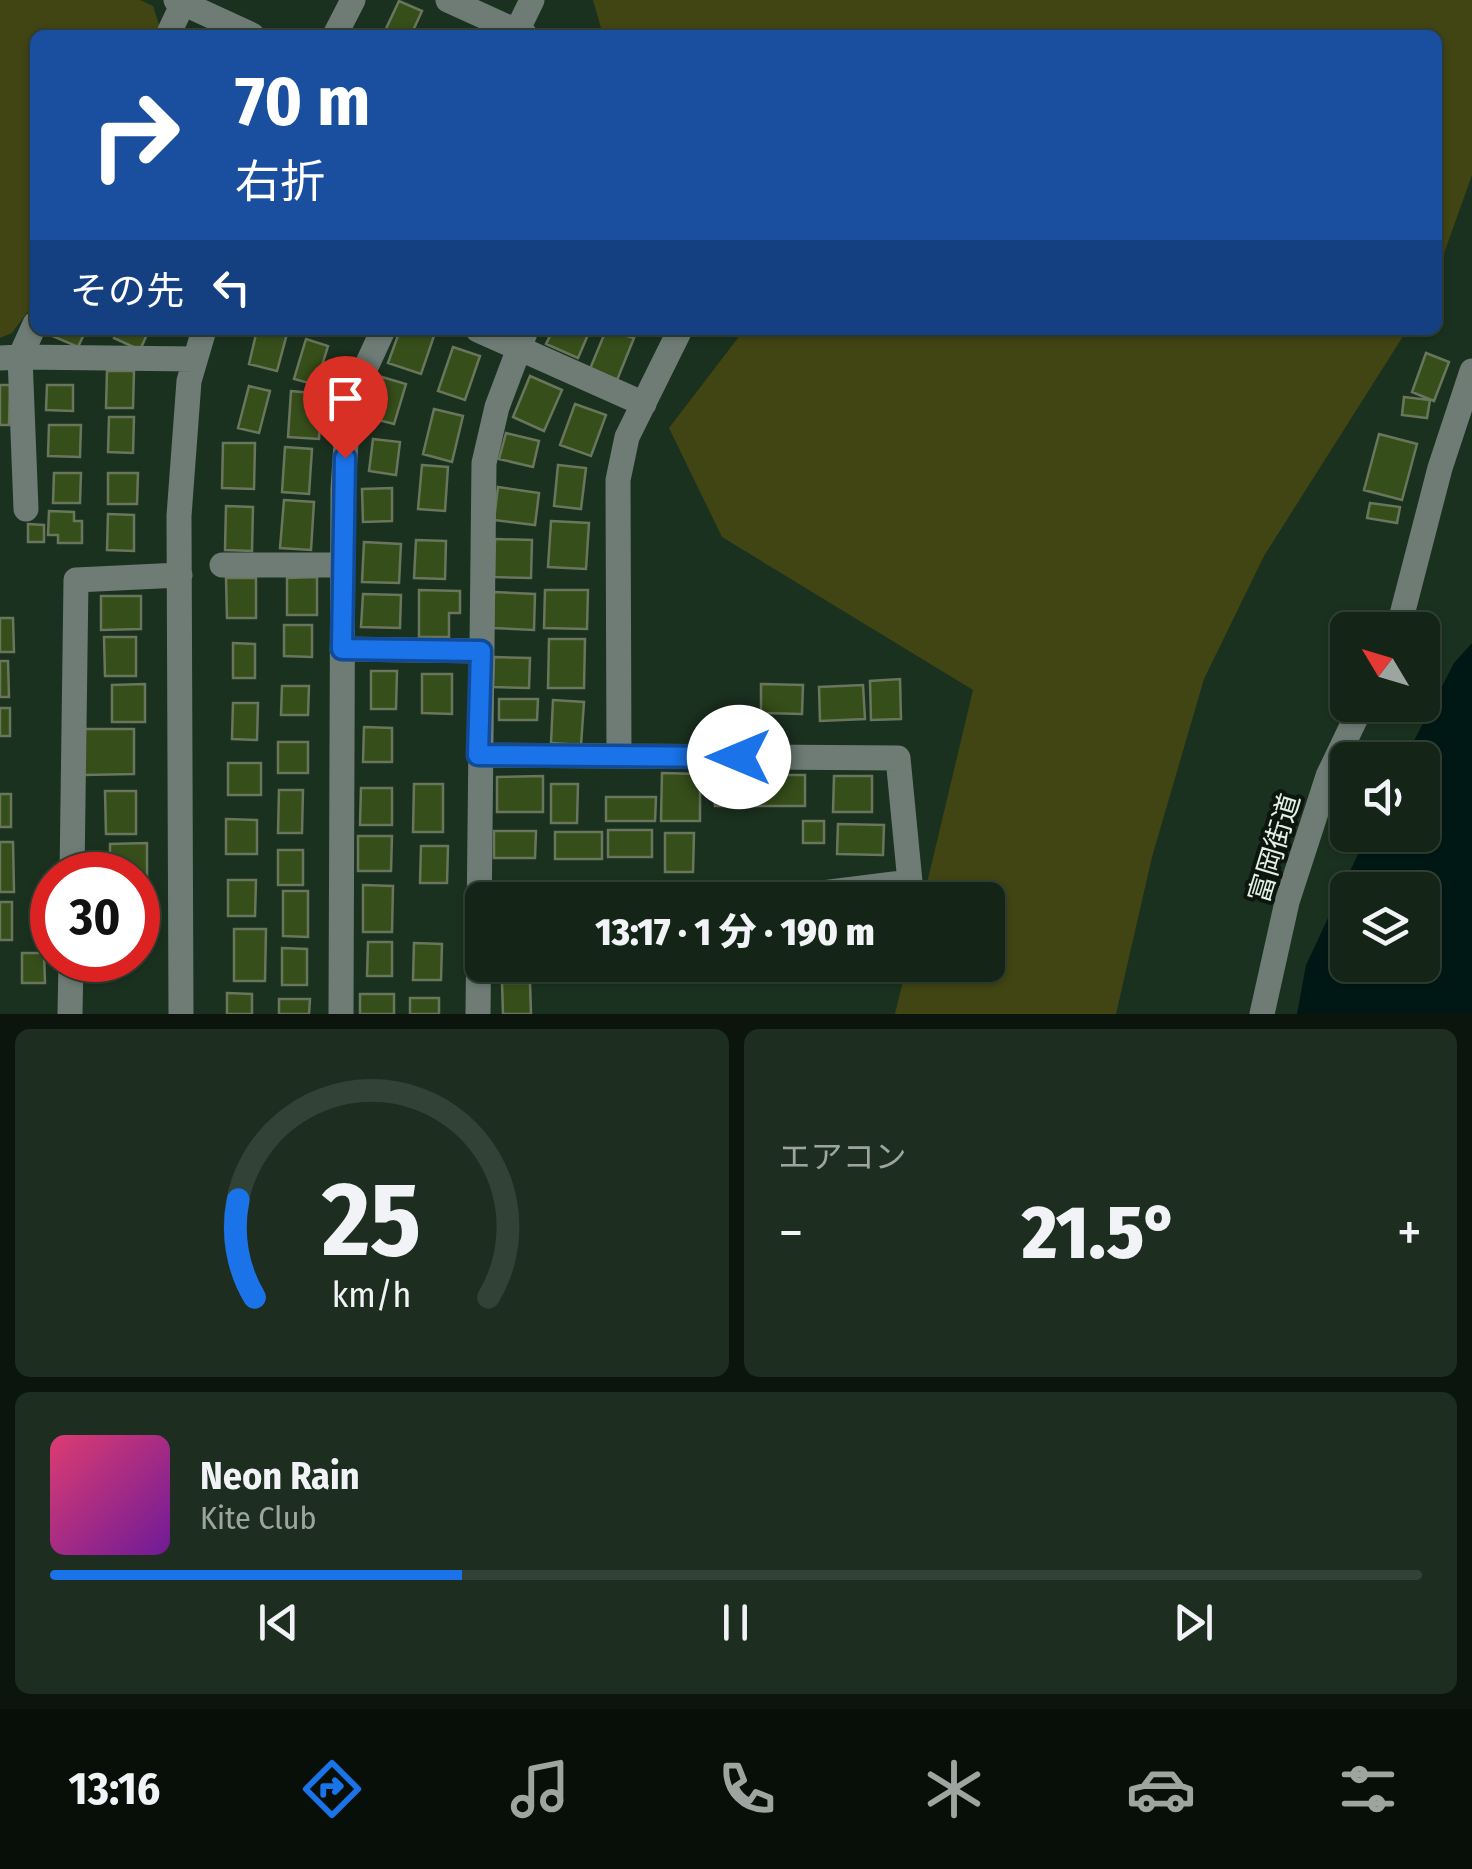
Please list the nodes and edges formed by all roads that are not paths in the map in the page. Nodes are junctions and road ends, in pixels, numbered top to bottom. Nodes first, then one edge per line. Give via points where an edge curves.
1 (352, 0) edge
2 (448, 0) edge
3 (532, 0) edge
4 (179, 2) edge
5 (170, 30) edge
6 (241, 30) edge
7 (338, 30) edge
8 (511, 30) edge
9 (521, 30) edge
10 (30, 331) edge
11 (202, 335) edge
12 (381, 335) edge
13 (678, 335) edge
14 (521, 339) edge
15 (10, 358) edge
16 (195, 359) junction
17 (1472, 370) edge
18 (644, 404) junction
19 (26, 510) dead end
20 (222, 565) dead end
21 (342, 566) junction
22 (180, 575) junction
23 (1403, 612) edge
24 (342, 649) junction
25 (481, 651) junction
26 (1354, 722) edge
27 (478, 755) junction
28 (619, 756) junction
29 (72, 852) edge
30 (479, 882) edge
31 (910, 882) edge
32 (71, 982) edge
33 (478, 982) edge
34 (70, 1014) edge
35 (181, 1014) edge
36 (341, 1014) edge
37 (478, 1014) edge
38 (1262, 1014) edge

1 - 7 street
2 - 8 street
3 - 9 street
4 - 5 street
4 - 6 street
10 - 15 street
11 - 16 street
12 - 21 street via 347,428
13 - 18 street
14 - 18 street
14 - 25 street via 484,464
15 - 16 street
15 - 19 street
16 - 22 street via 185,419
17 - 23 street
18 - 28 street via 627,437 618,480
20 - 21 street
21 - 24 street
22 - 29 street via 76,580
22 - 35 street
24 - 25 street
24 - 36 street
25 - 27 street
26 - 38 street, 富岡街道 via 1328,776 1287,902
27 - 28 street
27 - 30 street
28 - 31 street via 898,758
32 - 34 street
33 - 37 street

